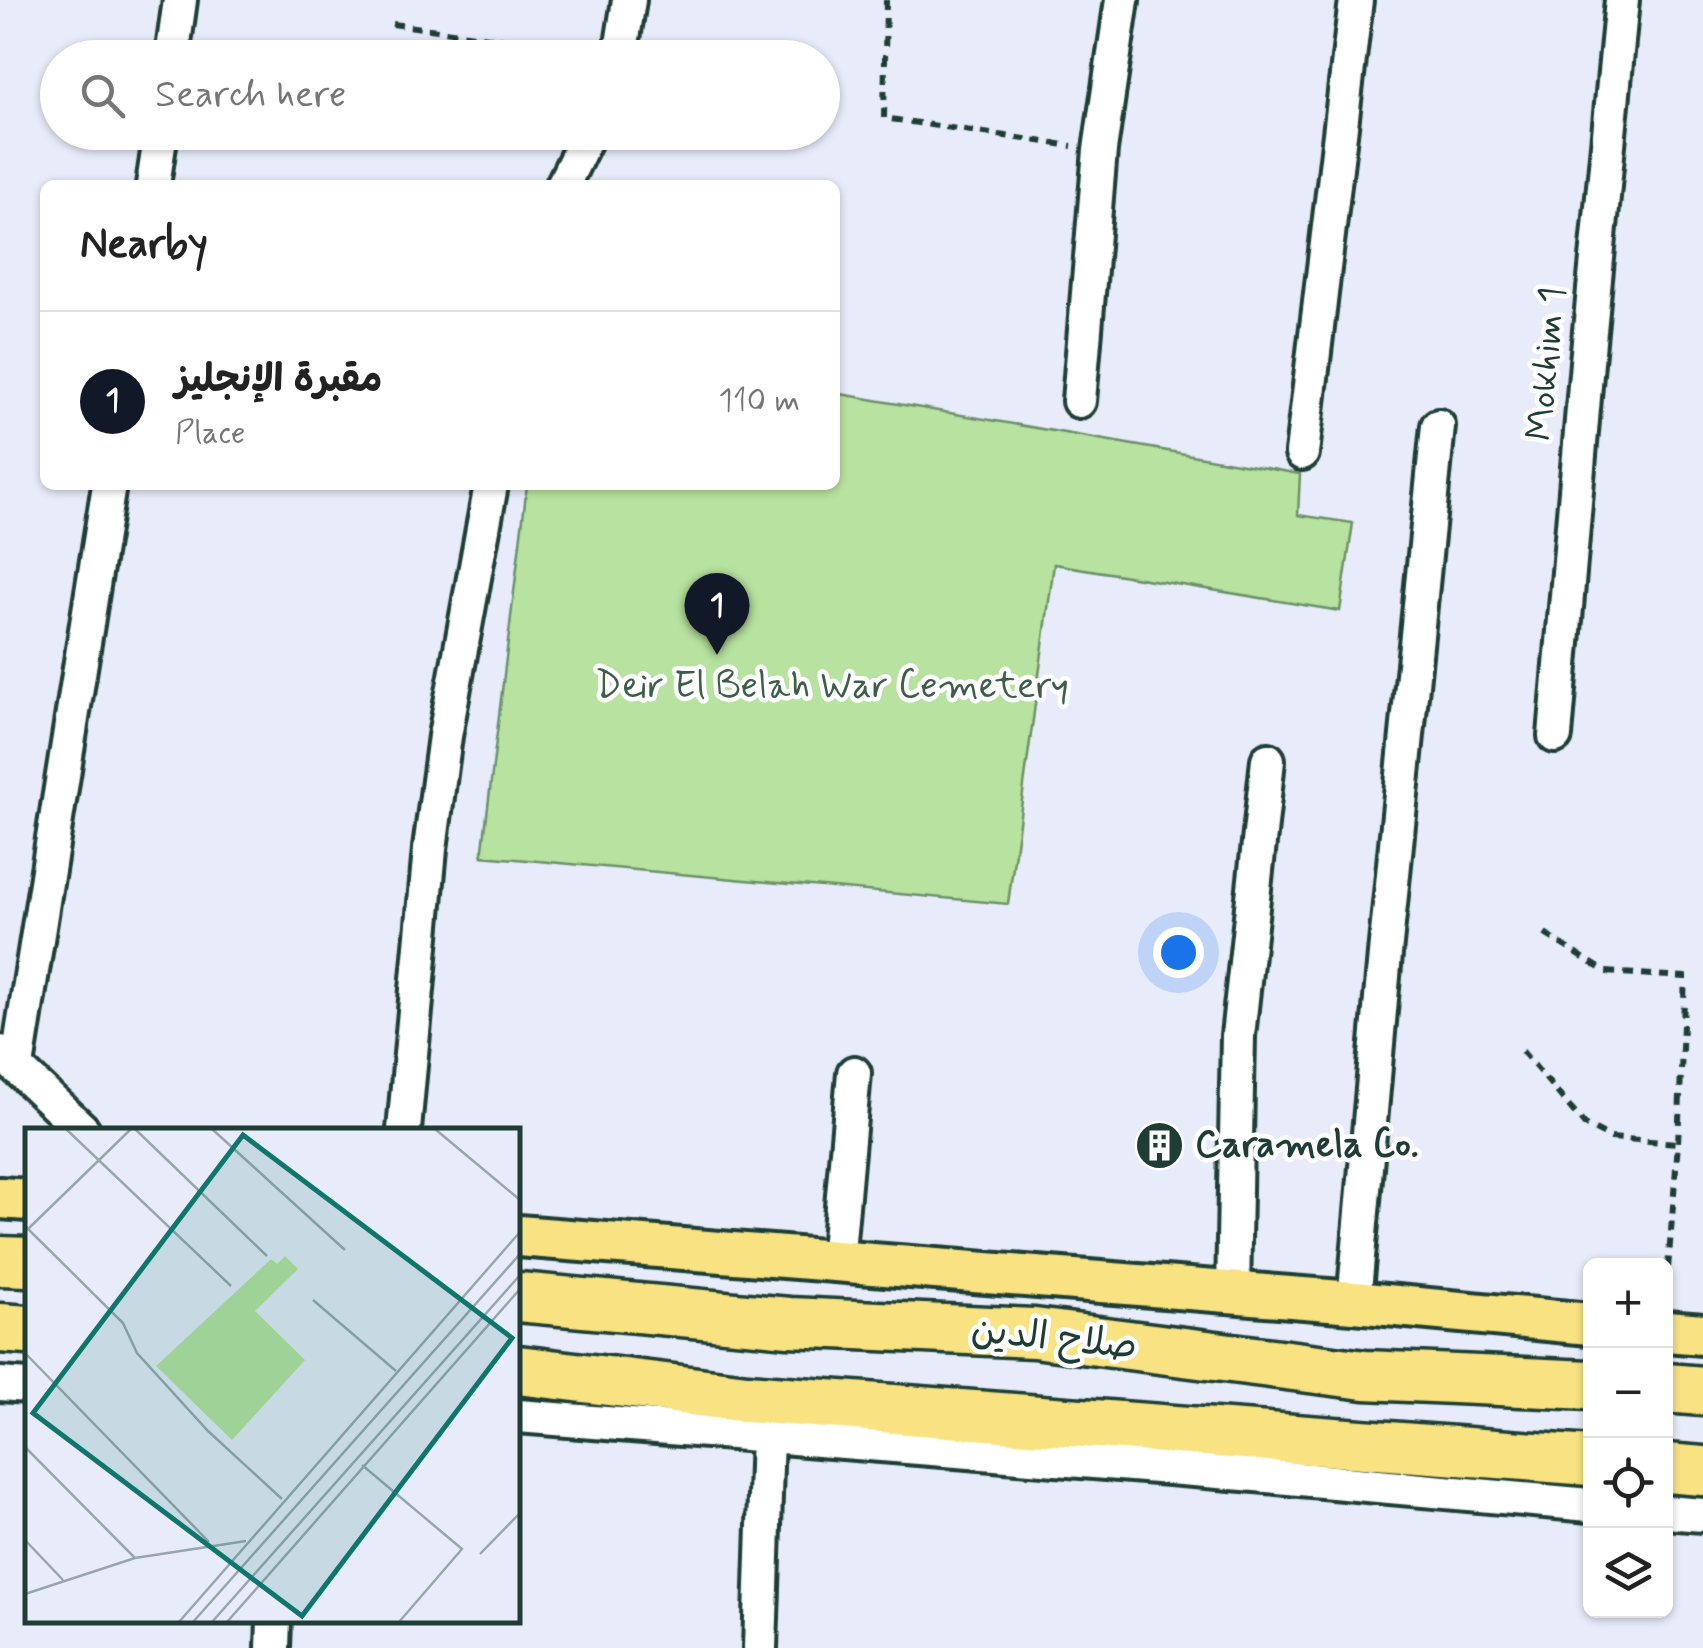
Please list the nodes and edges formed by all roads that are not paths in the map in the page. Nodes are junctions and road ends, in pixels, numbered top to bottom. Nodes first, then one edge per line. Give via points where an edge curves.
1 (180, 0) edge
2 (628, 0) edge
3 (1122, 0) edge
4 (1356, 0) edge
5 (1622, 0) edge
6 (174, 40) edge
7 (622, 40) edge
8 (158, 150) edge
9 (580, 150) edge
10 (154, 180) edge
11 (565, 180) edge
12 (1079, 401) dead end
13 (1438, 426) dead end
14 (1302, 453) dead end
15 (107, 490) edge
16 (491, 490) edge
17 (1555, 736) dead end
18 (1268, 760) dead end
19 (8, 1058) edge
20 (854, 1073) dead end
21 (81, 1128) edge
22 (404, 1128) edge
23 (0, 1198) edge
24 (25, 1200) edge
25 (520, 1236) edge
26 (0, 1261) edge
27 (25, 1262) edge
28 (837, 1262) junction
29 (1232, 1293) junction
30 (520, 1298) edge
31 (1354, 1302) junction
32 (1583, 1323) edge
33 (0, 1328) edge
34 (25, 1330) edge
35 (1673, 1332) edge
36 (1703, 1334) edge
37 (520, 1370) edge
38 (0, 1384) edge
39 (1583, 1385) edge
40 (25, 1386) edge
41 (1673, 1389) edge
42 (1703, 1392) edge
43 (520, 1416) edge
44 (767, 1436) junction
45 (1583, 1461) edge
46 (1374, 1465) junction
47 (1673, 1469) edge
48 (1703, 1471) edge
49 (1583, 1504) edge
50 (1673, 1513) edge
51 (1703, 1515) edge
52 (760, 1648) edge

1 - 6 street
2 - 7 street
3 - 12 street via 1100,150
4 - 14 street
5 - 17 street, Mokhim 1
8 - 10 street
9 - 11 street
13 - 31 street
15 - 19 street
16 - 22 street via 444,736
18 - 29 street via 1238,1036
19 - 21 street
20 - 28 street
23 - 24 main road
25 - 28 main road
26 - 27 highway
28 - 29 main road
29 - 31 main road
30 - 39 highway, صلاح الدين via 789,1322 1034,1333 1365,1375
31 - 32 main road
33 - 34 highway
35 - 36 main road
37 - 46 highway, صلاح الدين
38 - 40 street
41 - 42 highway
43 - 44 street
44 - 46 street
44 - 52 street
45 - 46 highway, صلاح الدين
46 - 49 street
47 - 48 highway
50 - 51 street

